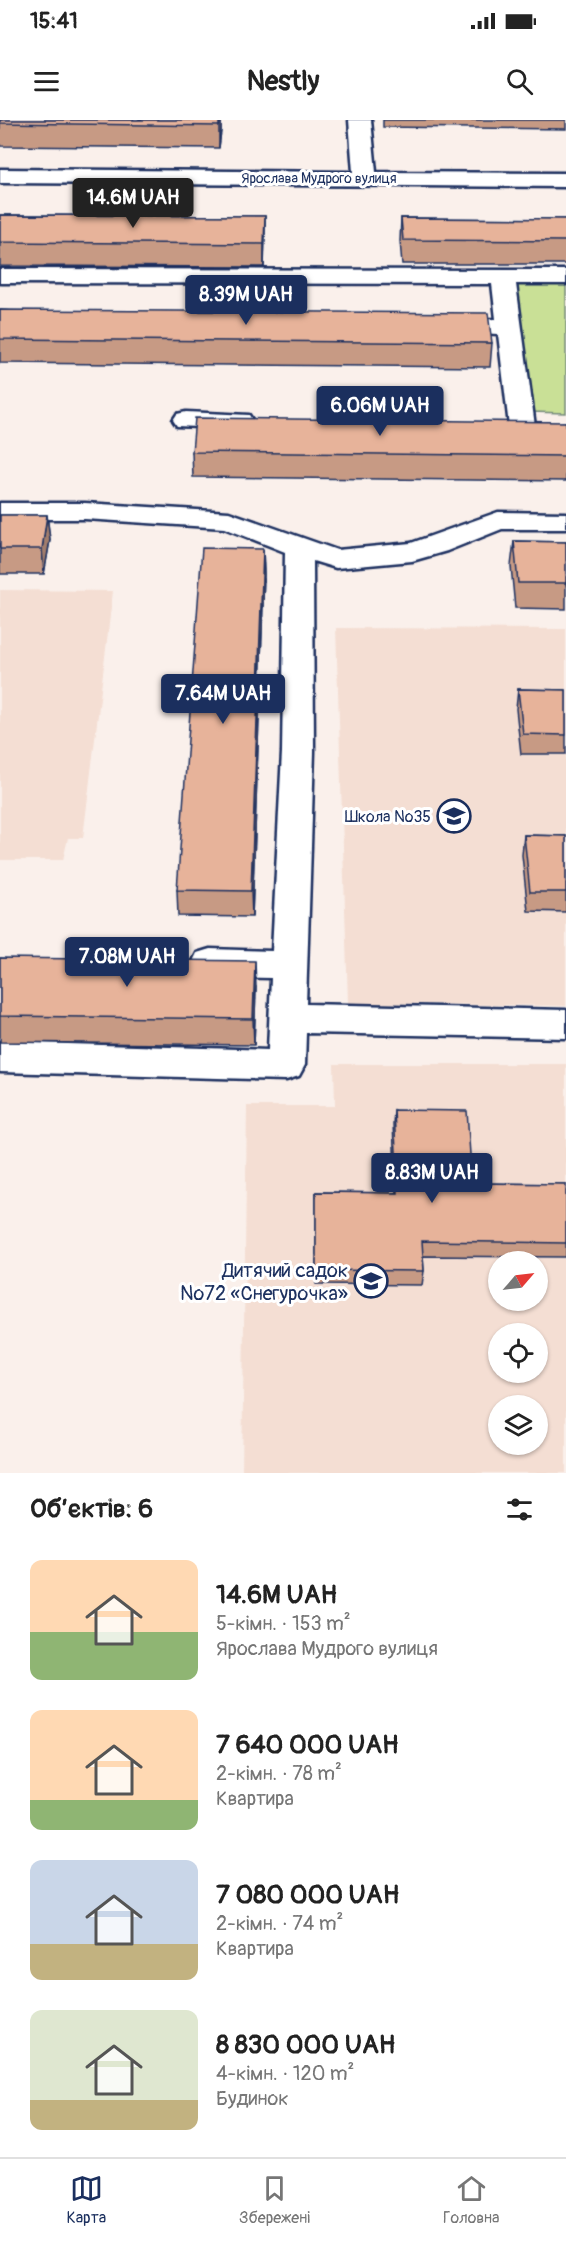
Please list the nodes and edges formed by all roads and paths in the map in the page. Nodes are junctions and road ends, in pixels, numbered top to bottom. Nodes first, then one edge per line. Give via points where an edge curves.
1 (360, 120) edge
2 (0, 176) edge
3 (365, 178) junction
4 (566, 180) edge
5 (0, 276) edge
6 (503, 277) junction
7 (566, 277) edge
8 (426, 326) edge
9 (509, 327) junction
10 (186, 420) dead end
11 (270, 422) edge
12 (521, 426) edge
13 (0, 511) edge
14 (566, 521) edge
15 (299, 548) junction
16 (173, 962) edge
17 (289, 965) junction
18 (290, 1017) junction
19 (566, 1024) edge
20 (0, 1057) edge

1 - 3 street
2 - 3 street, Ярослава Мудрого вулиця
3 - 4 street, Ярослава Мудрого вулиця
5 - 6 street
6 - 7 street
6 - 9 street
8 - 9 street
9 - 12 street
10 - 11 street
13 - 15 street via 85,511 229,520
14 - 15 street via 498,520 412,552 336,559
15 - 17 street via 298,752
16 - 17 street
17 - 18 street
18 - 19 street
18 - 20 street via 286,1065

